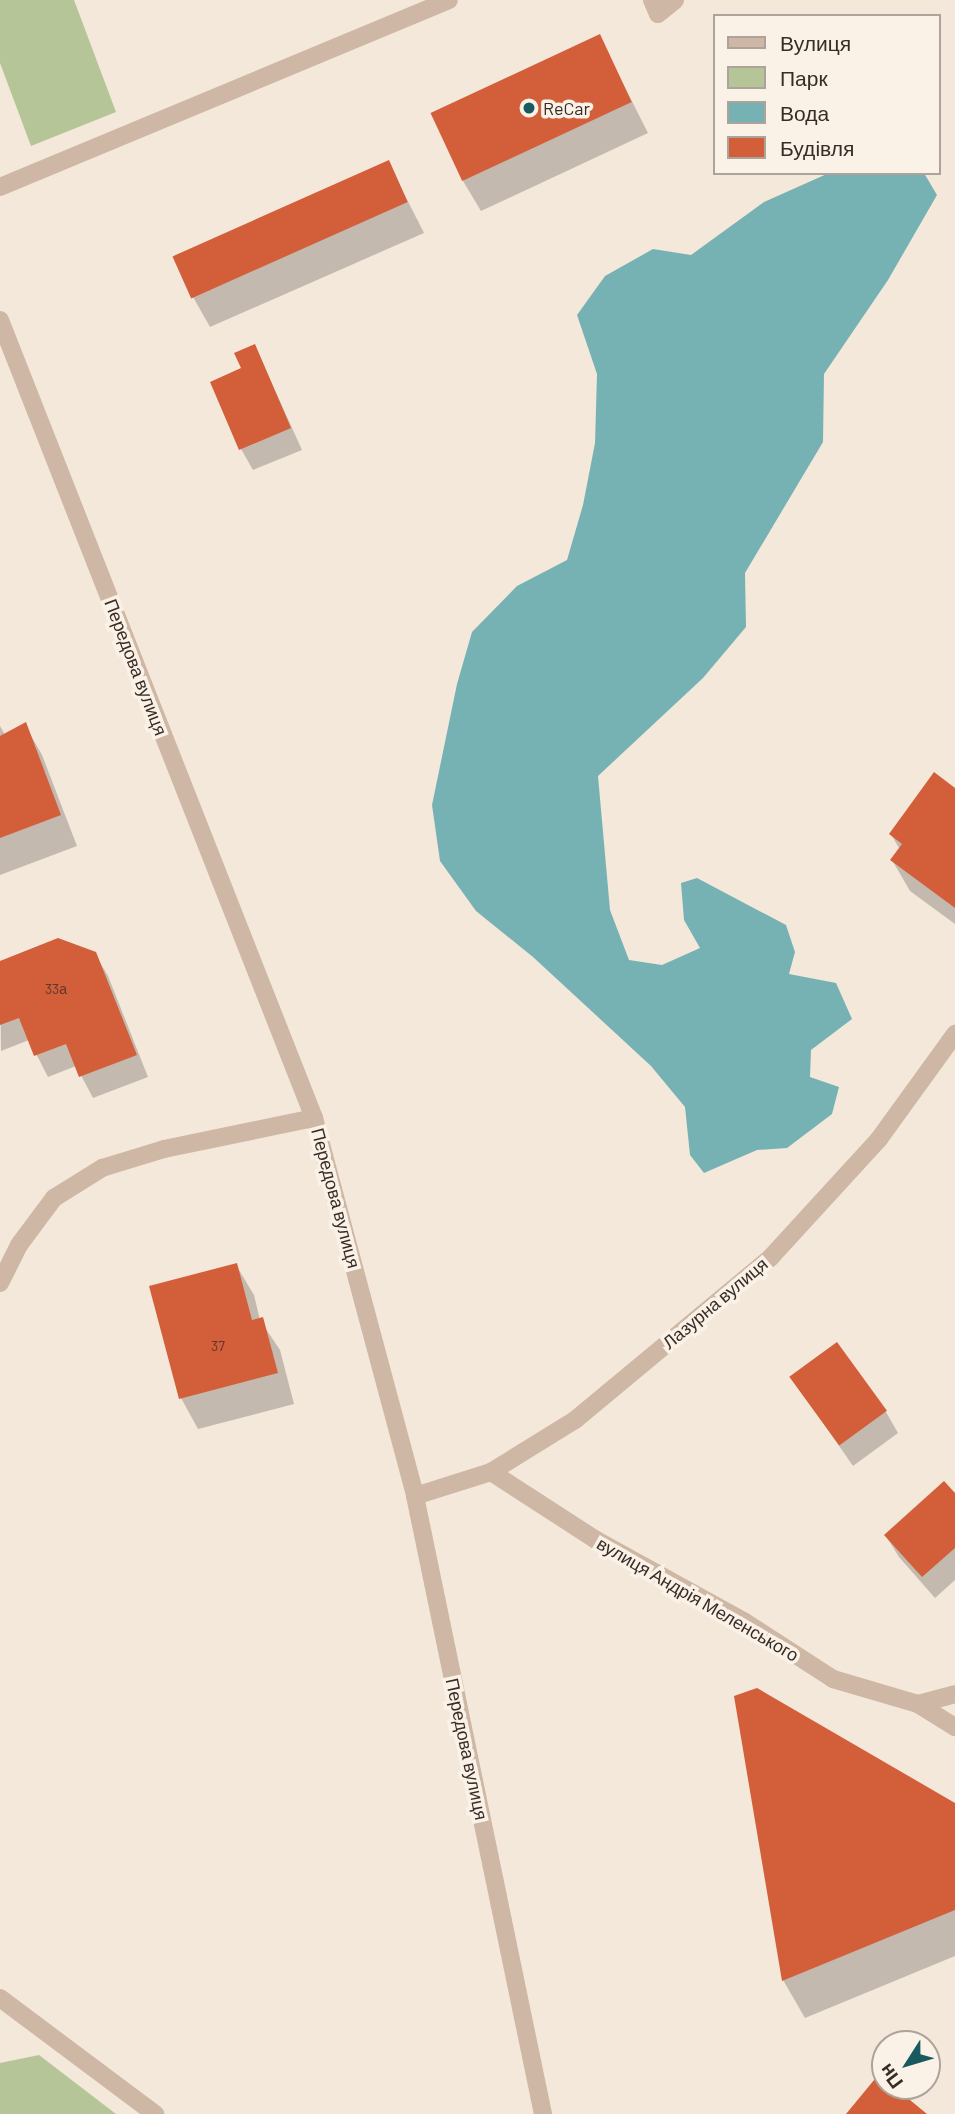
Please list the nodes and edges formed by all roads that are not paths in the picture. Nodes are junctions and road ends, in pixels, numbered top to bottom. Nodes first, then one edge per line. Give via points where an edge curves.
1 (449, 0) edge
2 (652, 0) edge
3 (675, 0) edge
4 (0, 187) edge
5 (0, 320) edge
6 (955, 1034) edge
7 (314, 1118) junction
8 (0, 1283) edge
9 (491, 1472) junction
10 (415, 1496) junction
11 (955, 1695) edge
12 (918, 1704) junction
13 (955, 1727) edge
14 (0, 1998) edge
15 (155, 2114) edge
16 (543, 2114) edge

1 - 4 street
2 - 3 street via 657,14
5 - 7 street, Передова вулиця
6 - 9 street, Лазурна вулиця via 878,1139 771,1256 575,1420
7 - 8 street via 164,1149 102,1168 54,1198 19,1245
7 - 10 street, Передова вулиця
9 - 10 street, Лазурна вулиця
9 - 12 street, вулиця Андрія Меленського via 596,1540 745,1622 833,1679
10 - 16 street, Передова вулиця
11 - 12 street
12 - 13 street
14 - 15 street

